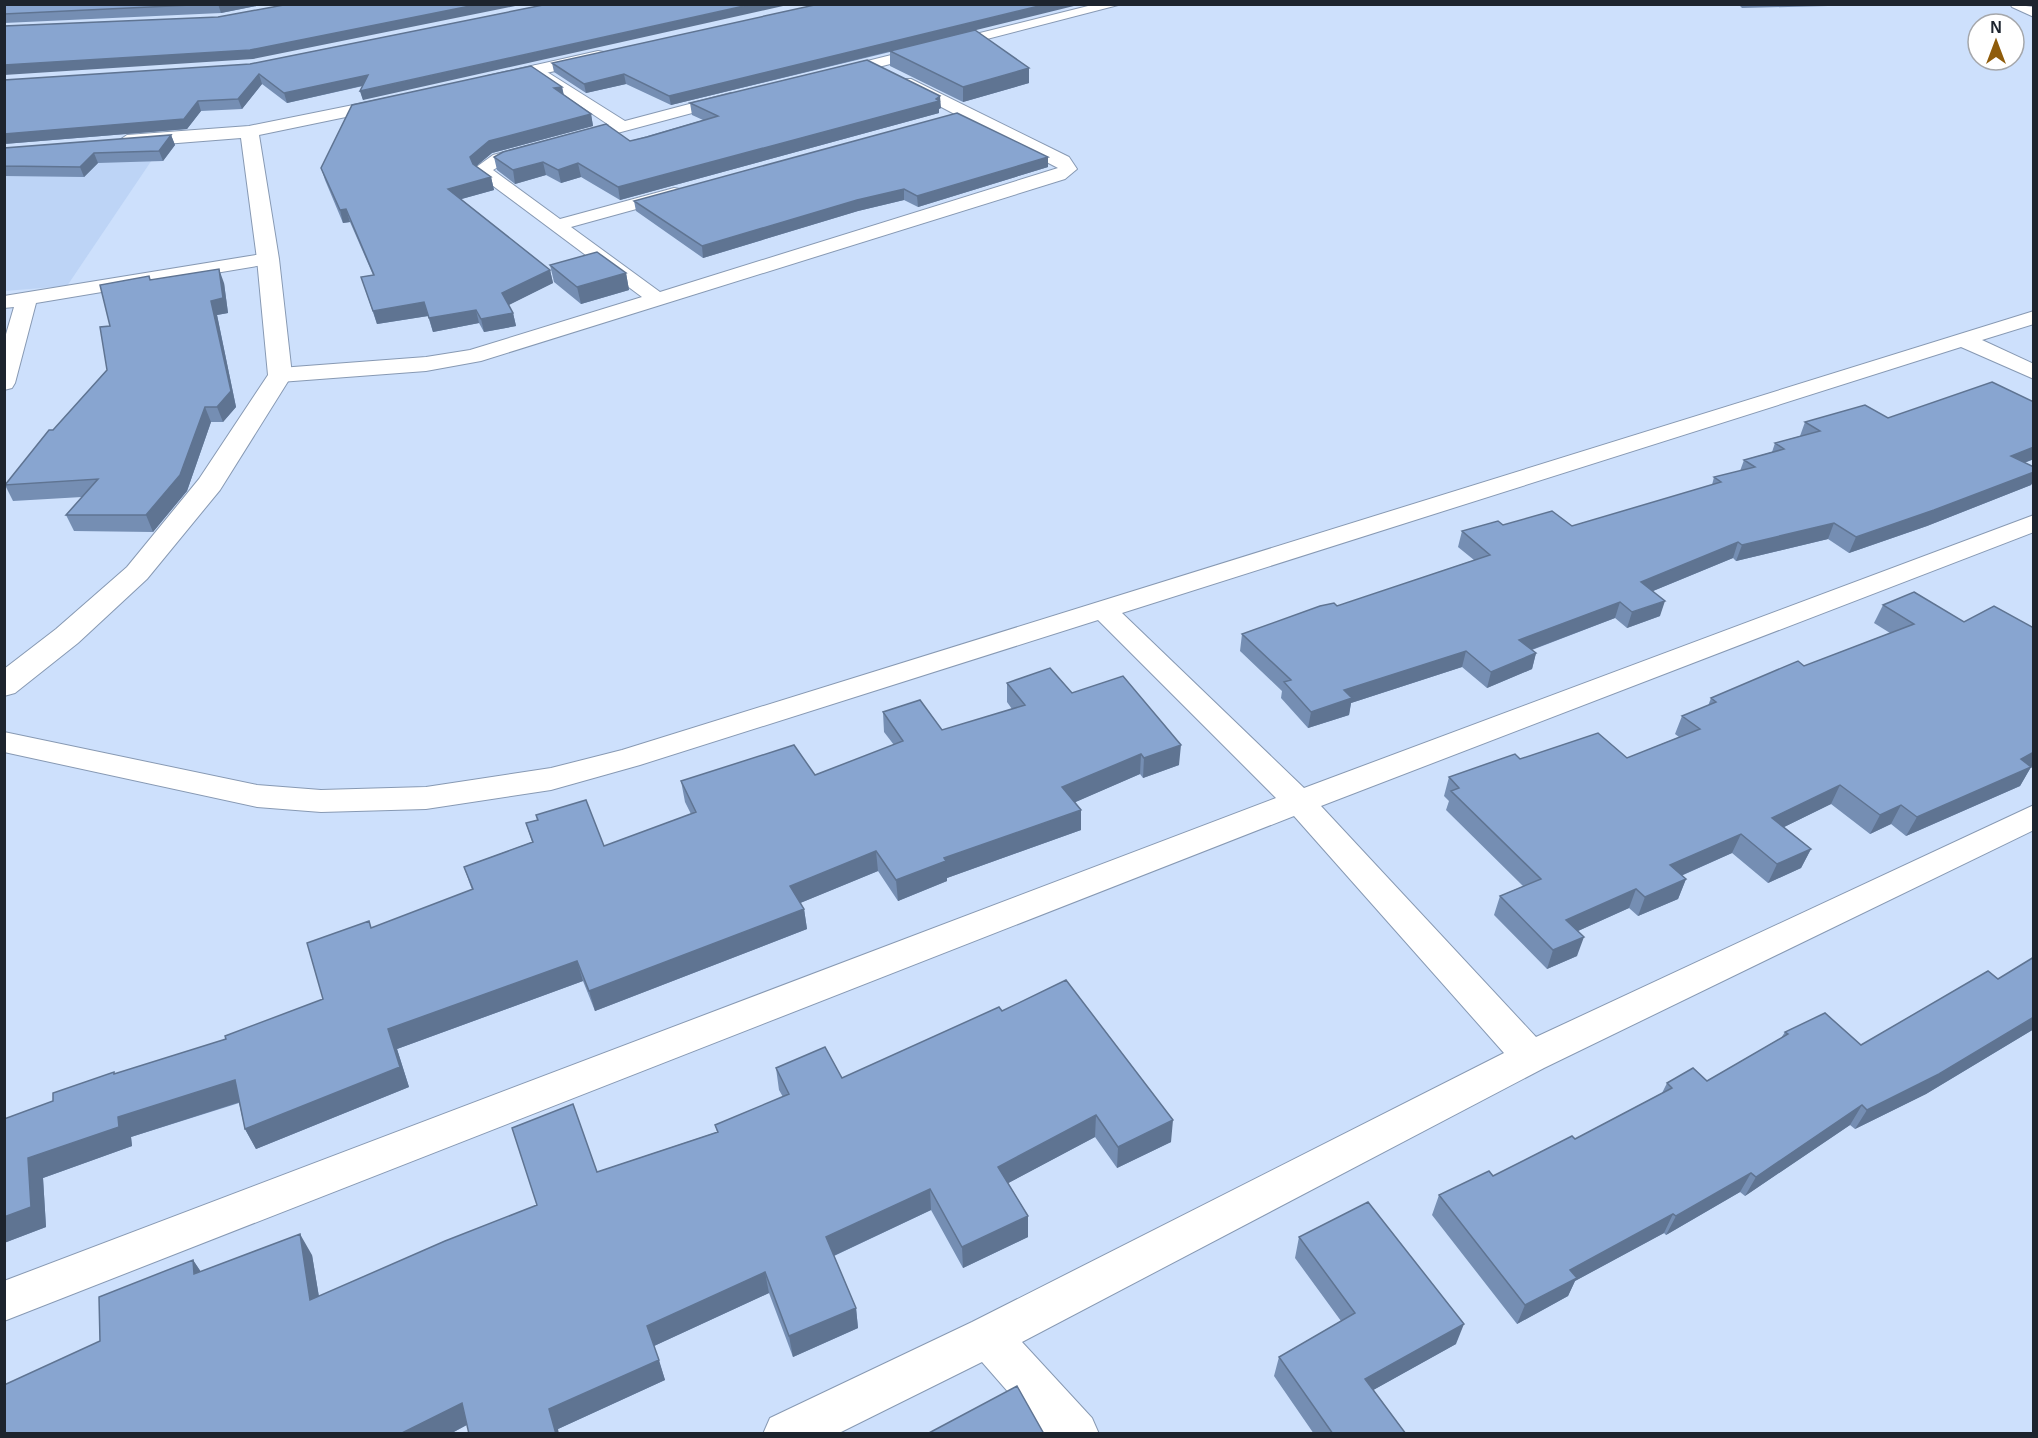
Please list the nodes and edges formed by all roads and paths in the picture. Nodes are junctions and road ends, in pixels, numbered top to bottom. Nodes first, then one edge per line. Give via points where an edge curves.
1 (1072, 4) edge
2 (1115, 4) edge
3 (2017, 4) edge
4 (1089, 11) junction
5 (2034, 13) edge
6 (617, 52) edge
7 (870, 64) junction
8 (536, 70) junction
9 (825, 75) edge
10 (480, 83) edge
11 (745, 95) edge
12 (412, 98) edge
13 (967, 113) junction
14 (944, 119) edge
15 (620, 125) junction
16 (249, 132) junction
17 (112, 142) edge
18 (693, 188) edge
19 (555, 226) junction
20 (268, 259) junction
21 (657, 299) junction
22 (26, 300) junction
23 (4, 302) edge
24 (2034, 317) edge
25 (1961, 339) junction
26 (2034, 372) edge
27 (280, 375) junction
28 (4, 382) edge
29 (2034, 523) edge
30 (1104, 611) junction
31 (4, 686) edge
32 (4, 742) edge
33 (1299, 802) junction
34 (2034, 816) edge
35 (1531, 1057) junction
36 (4, 1301) edge
37 (988, 1337) junction
38 (786, 1434) edge
39 (1076, 1434) edge

1 - 4 street
2 - 4 street
3 - 5 street
4 - 7 street
6 - 8 street
7 - 9 street
7 - 13 street
8 - 10 street
8 - 15 street
11 - 15 street
12 - 16 street
13 - 14 street
13 - 21 street via 1063,161 1068,169 1059,175
15 - 19 street via 499,159 484,168 486,174
16 - 17 street
16 - 20 street
18 - 19 street
19 - 21 street
20 - 22 street
20 - 27 street
21 - 27 street via 472,356 426,364
22 - 23 street
22 - 28 street
24 - 25 street
25 - 26 street
25 - 30 street
27 - 31 street via 210,484 137,573
29 - 33 street
30 - 32 street via 629,758 551,779 426,798 321,801 257,796
30 - 33 street
33 - 35 street
33 - 36 street
34 - 35 street
35 - 37 street
37 - 38 street
37 - 39 street

